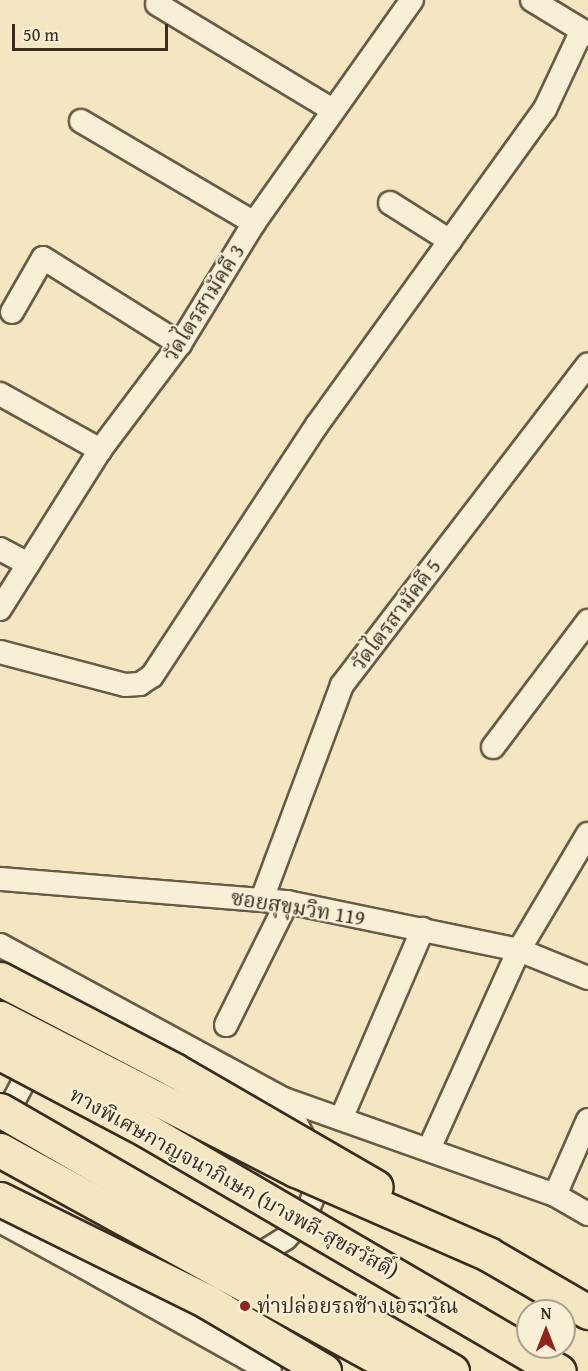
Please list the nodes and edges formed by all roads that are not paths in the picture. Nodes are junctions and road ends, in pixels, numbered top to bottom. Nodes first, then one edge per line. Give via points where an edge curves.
1 (412, 0) edge
2 (531, 0) edge
3 (157, 4) dead end
4 (584, 33) edge
5 (333, 110) junction
6 (81, 121) dead end
7 (390, 203) dead end
8 (254, 223) junction
9 (450, 241) junction
10 (12, 312) dead end
11 (180, 344) junction
12 (588, 364) edge
13 (0, 394) edge
14 (100, 450) junction
15 (0, 549) edge
16 (28, 564) junction
17 (0, 609) edge
18 (588, 621) edge
19 (0, 652) edge
20 (493, 747) dead end
21 (588, 834) edge
22 (0, 879) edge
23 (262, 899) junction
24 (287, 902) junction
25 (423, 929) junction
26 (0, 945) edge
27 (519, 950) junction
28 (588, 978) edge
29 (0, 979) edge
30 (75, 986) junction
31 (0, 1018) edge
32 (226, 1025) dead end
33 (0, 1053) edge
34 (284, 1099) junction
35 (0, 1110) edge
36 (341, 1119) junction
37 (588, 1120) edge
38 (0, 1128) edge
39 (429, 1149) junction
40 (0, 1150) edge
41 (555, 1195) junction
42 (0, 1199) edge
43 (588, 1214) edge
44 (0, 1221) edge
45 (488, 1254) junction
46 (94, 1274) junction
47 (588, 1312) edge
48 (270, 1371) edge
49 (324, 1371) edge
50 (402, 1371) edge
51 (452, 1371) edge
52 (559, 1371) edge

1 - 5 street, วัดไตรสามัคคี 3
2 - 4 street
3 - 5 street
4 - 9 street via 545,109
5 - 8 street, วัดไตรสามัคคี 3
6 - 8 street
7 - 9 street
8 - 11 street, วัดไตรสามัคคี 3
9 - 19 street via 317,425 146,681 125,685
10 - 11 street via 44,258
11 - 14 street, วัดไตรสามัคคี 3
12 - 23 street, วัดไตรสามัคคี 5 via 342,686
13 - 14 street
14 - 16 street, วัดไตรสามัคคี 3
15 - 16 street
16 - 17 street, วัดไตรสามัคคี 3
18 - 20 street
21 - 27 street
22 - 23 street, ซอยสุขุมวิท 119
23 - 24 street, ซอยสุขุมวิท 119
24 - 25 street, ซอยสุขุมวิท 119
24 - 32 street
25 - 27 street, ซอยสุขุมวิท 119
25 - 36 street
26 - 30 street
27 - 28 street, ซอยสุขุมวิท 119
27 - 39 street
29 - 45 highway, bridge via 256,1116
30 - 34 street
30 - 38 street
31 - 45 highway, bridge via 296,1170
33 - 52 highway, ทางพิเศษกาญจนาภิเษก (บางพลี-สุขสวัสดิ์), bridge via 259,1195
34 - 36 street
34 - 46 street via 310,1151 315,1180 305,1217 286,1238 249,1262 207,1275
35 - 51 highway, bridge
36 - 39 street
37 - 41 street
39 - 41 street
40 - 50 highway, bridge
41 - 43 street
42 - 49 highway, bridge via 208,1302
44 - 46 street
45 - 47 highway, bridge
46 - 48 street

